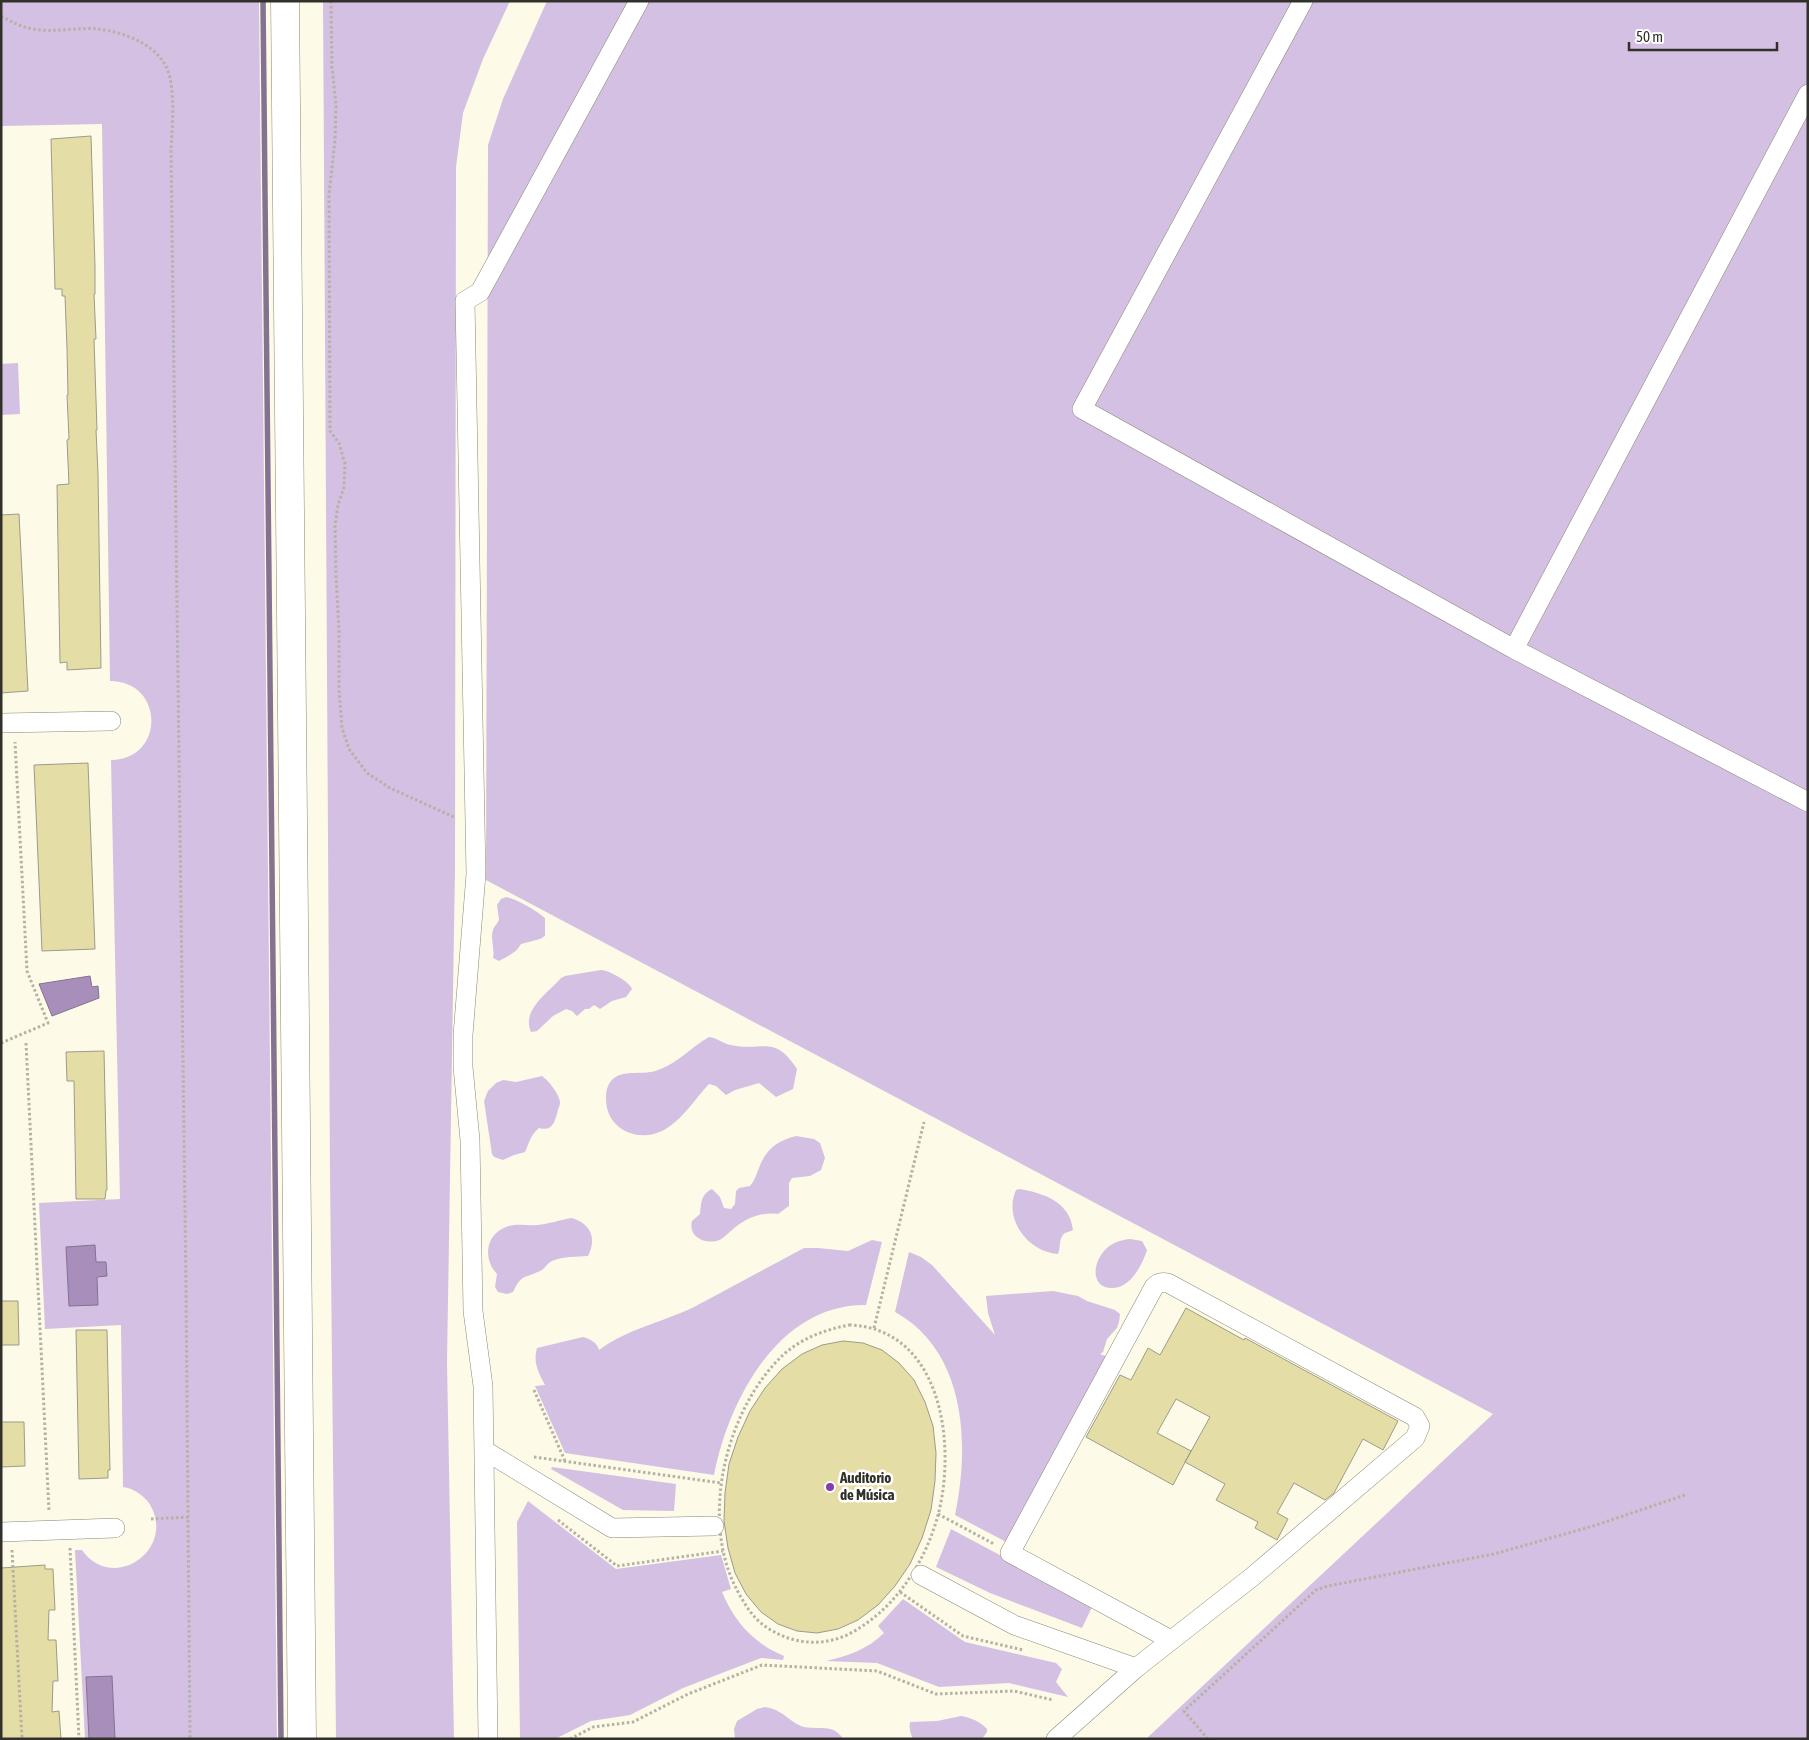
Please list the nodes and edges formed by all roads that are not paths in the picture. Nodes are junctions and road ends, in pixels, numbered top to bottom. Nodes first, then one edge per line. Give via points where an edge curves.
1 (285, 1) edge
2 (639, 1) edge
3 (1303, 1) edge
4 (1808, 94) edge
5 (1514, 649) junction
6 (111, 721) dead end
7 (1, 723) edge
8 (1808, 802) edge
9 (484, 1450) junction
10 (714, 1526) dead end
11 (115, 1528) dead end
12 (1, 1532) edge
13 (921, 1575) dead end
14 (1171, 1640) junction
15 (1136, 1668) junction
16 (302, 1739) edge
17 (488, 1739) edge
18 (1056, 1739) edge

1 - 16 highway
2 - 9 street via 480,292 465,301 476,874 463,1067 470,1140 473,1311 483,1386
3 - 5 street via 1082,409
4 - 5 street
5 - 8 street
6 - 7 street
9 - 10 street via 612,1528
9 - 17 street
11 - 12 street
13 - 15 street via 1014,1625
14 - 14 street via 1252,1577 1415,1438 1420,1426 1415,1417 1163,1282 1158,1283 1149,1296 1010,1553
14 - 15 street
15 - 18 street

